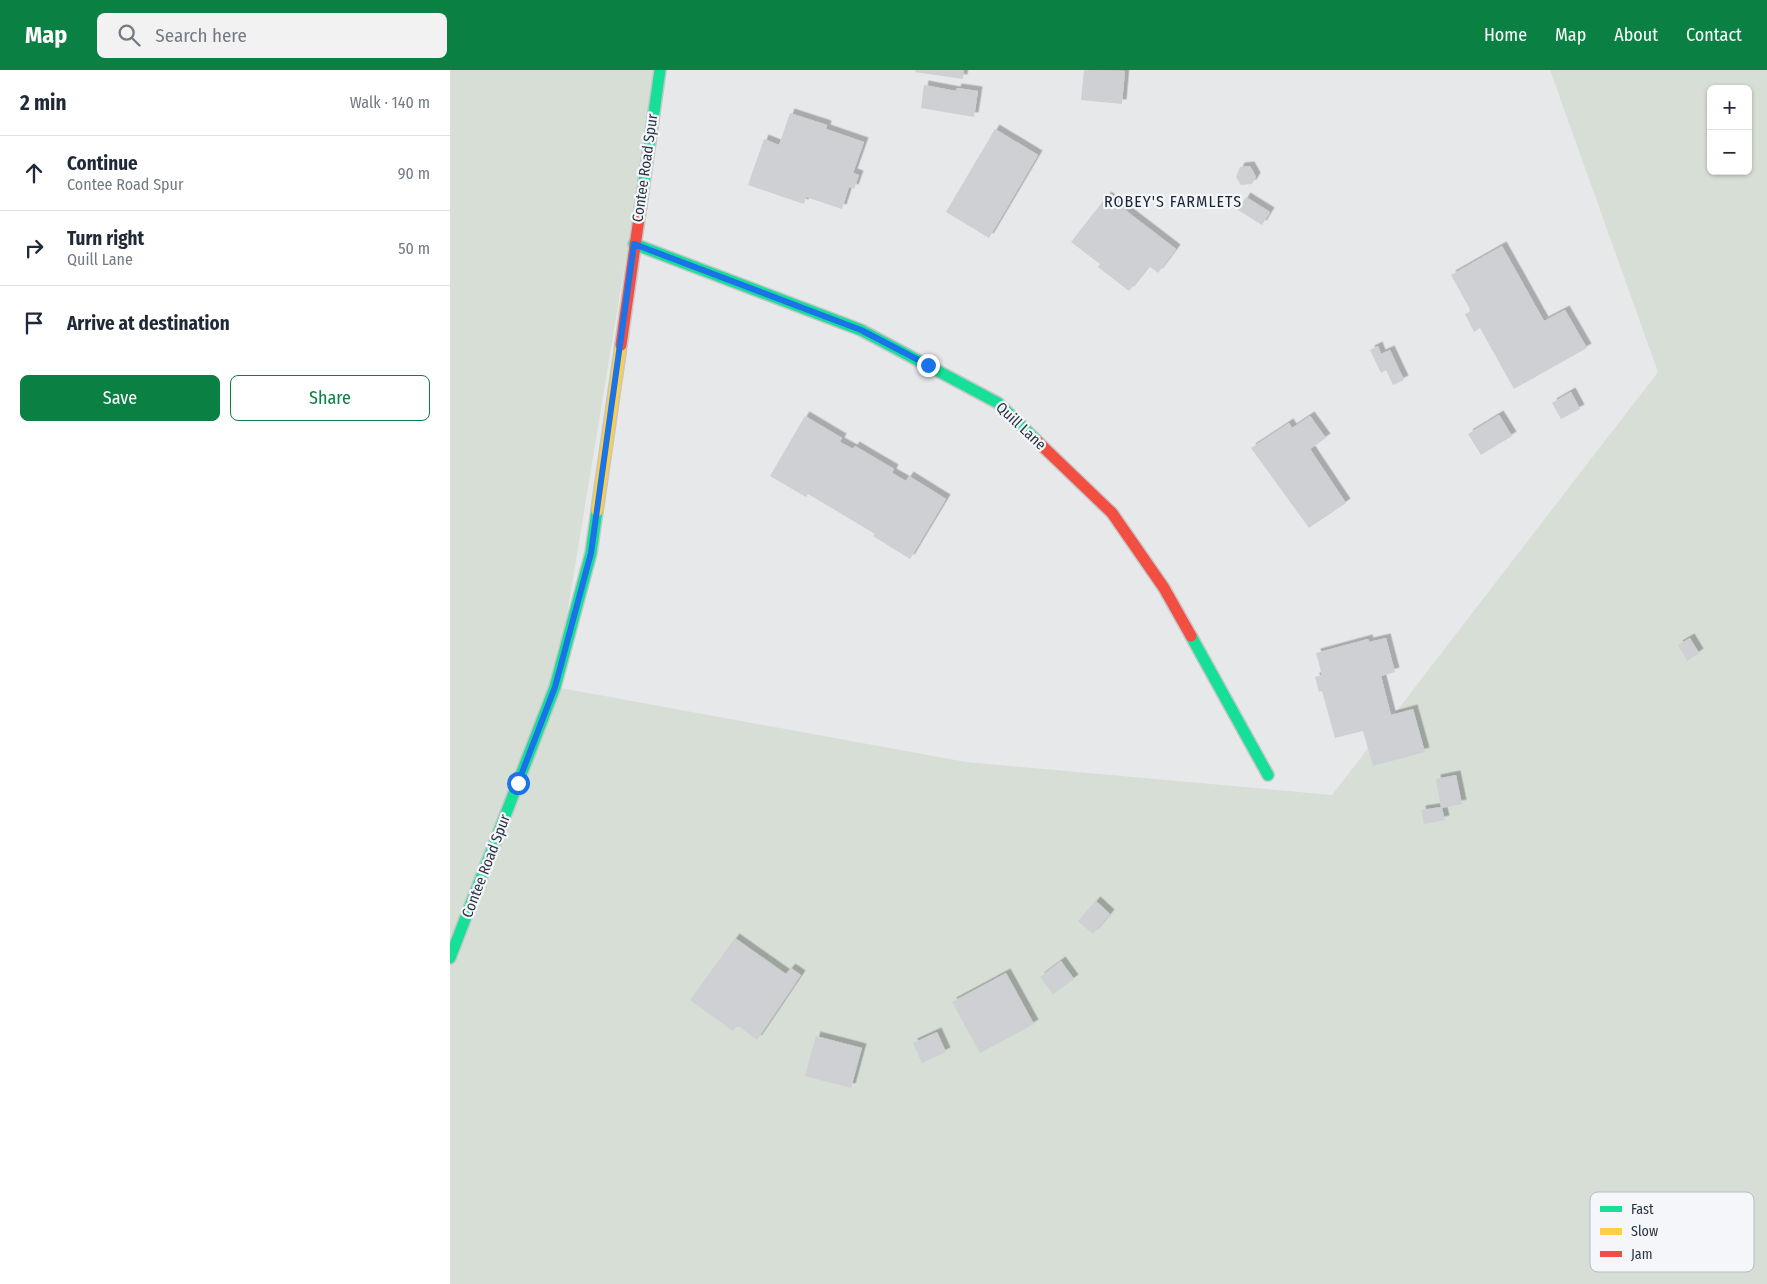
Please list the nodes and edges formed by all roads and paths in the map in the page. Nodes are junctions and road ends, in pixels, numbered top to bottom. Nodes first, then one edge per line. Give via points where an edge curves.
1 (660, 70) edge
2 (634, 244) junction
3 (1268, 774) dead end
4 (450, 958) edge

1 - 2 street, Contee Road Spur
2 - 3 street, Quill Lane via 861,330 998,402 1112,514 1164,588
2 - 4 street, Contee Road Spur via 591,553 555,687

